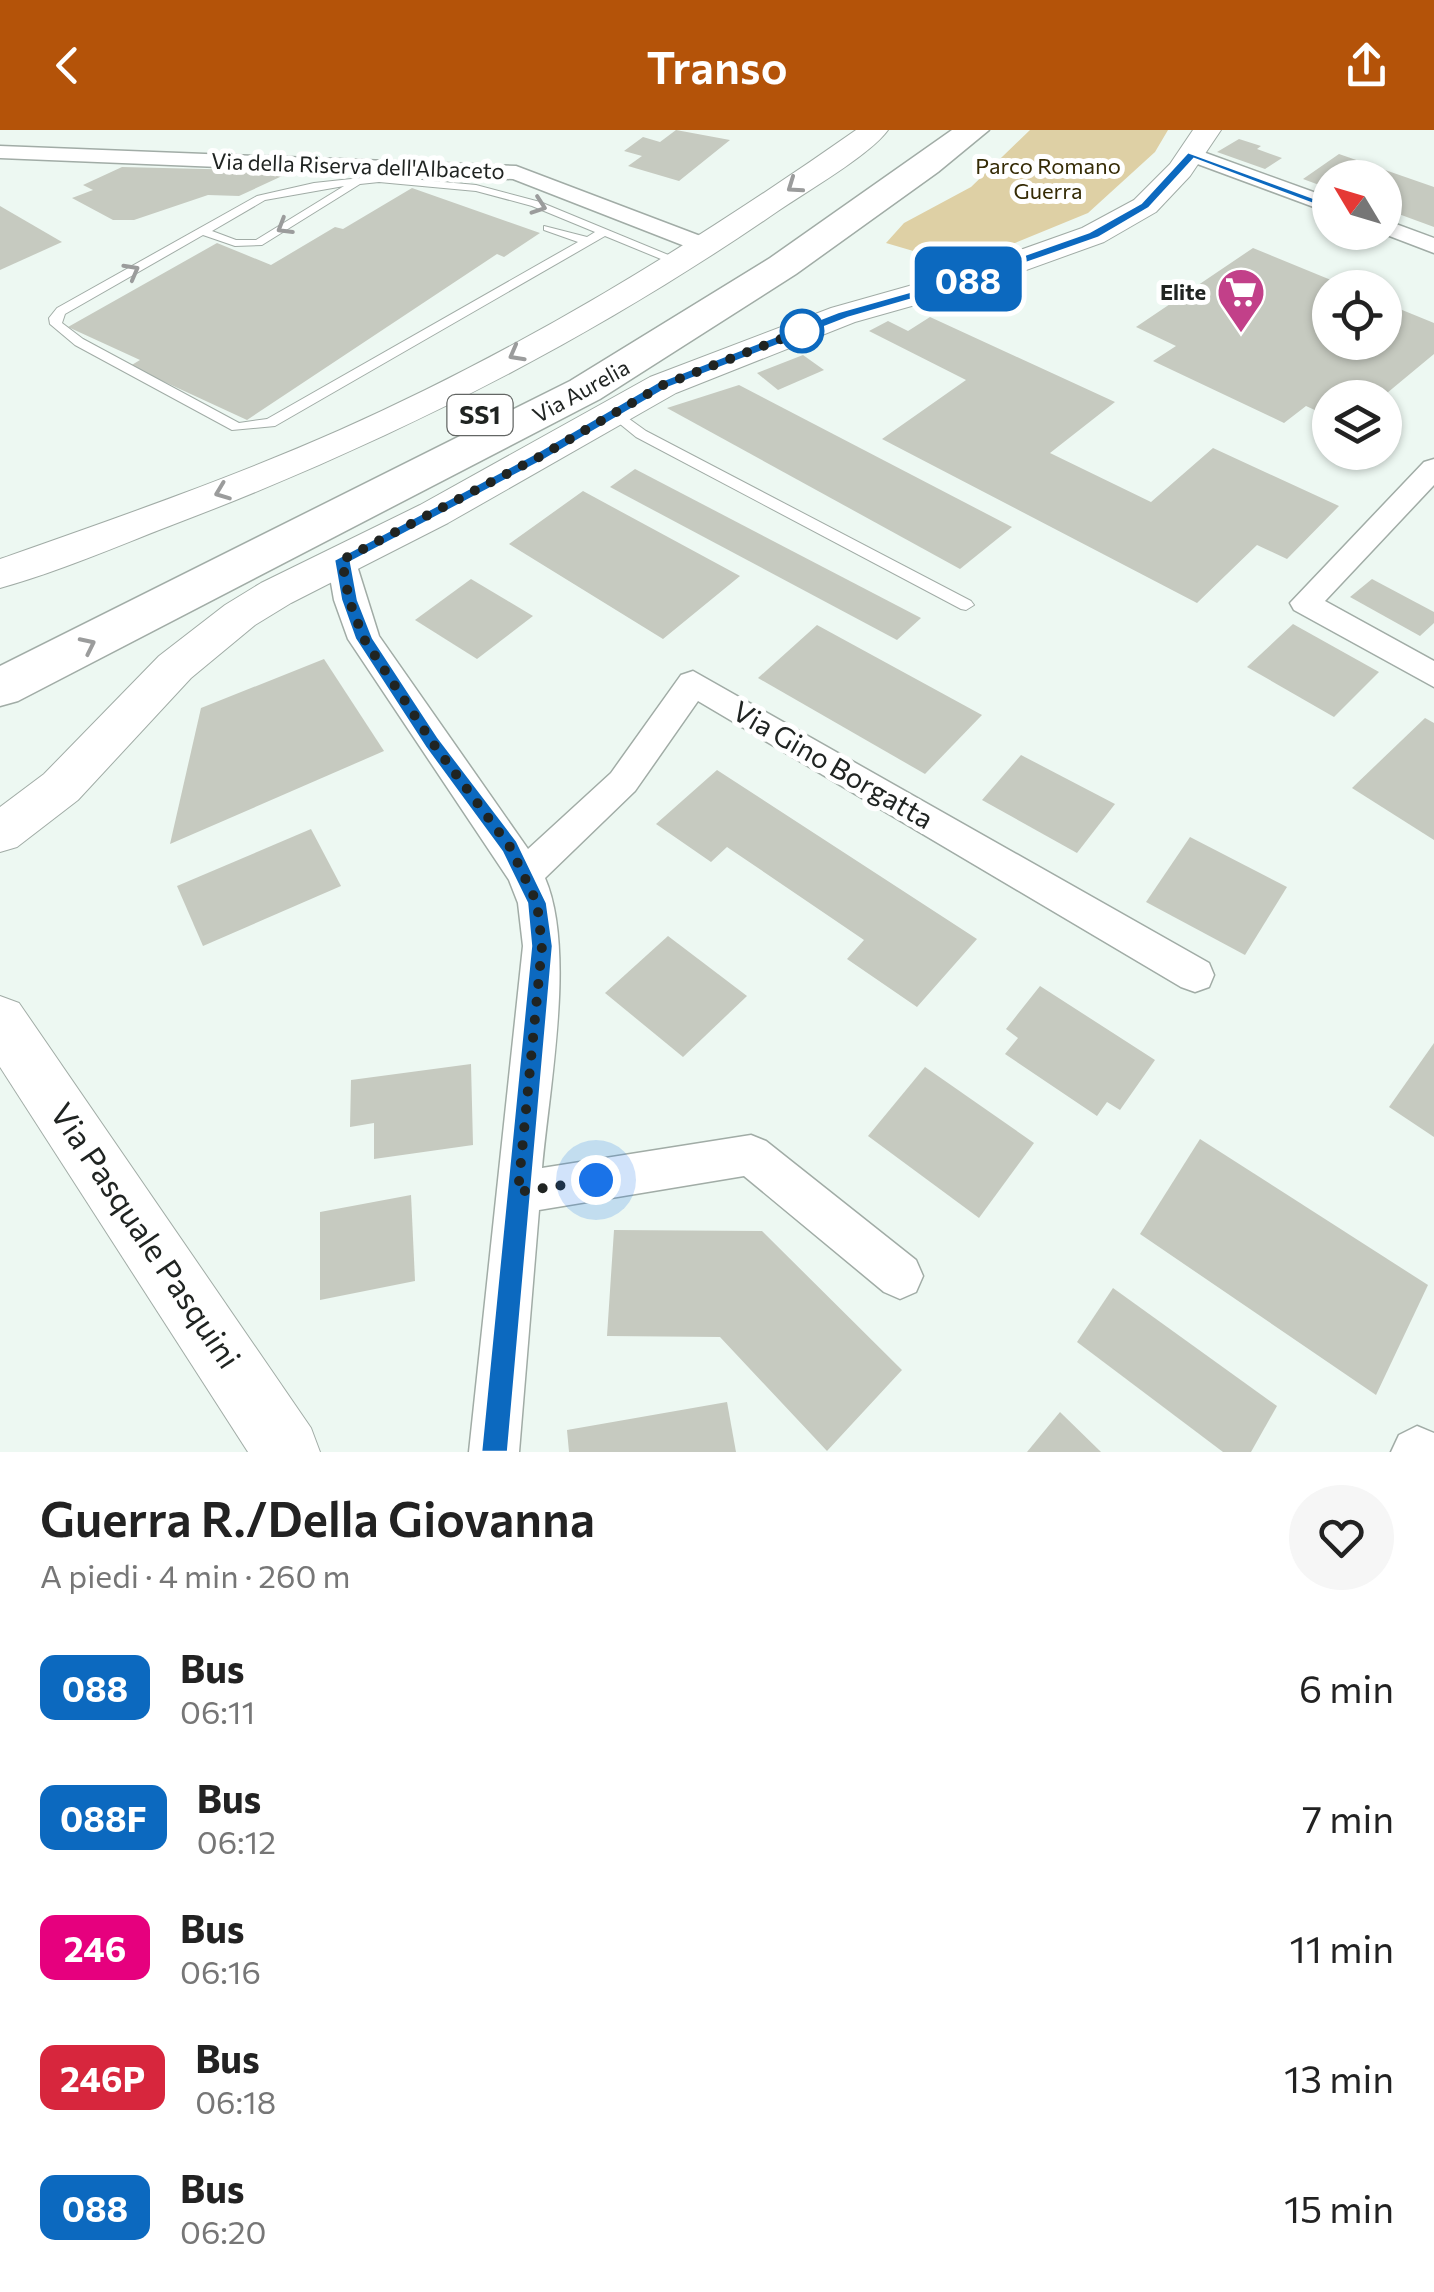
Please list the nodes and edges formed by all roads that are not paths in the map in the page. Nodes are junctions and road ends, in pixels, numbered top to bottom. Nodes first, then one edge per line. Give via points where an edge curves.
1 (874, 130) edge
2 (930, 130) edge
3 (973, 130) edge
4 (1199, 142) edge
5 (0, 152) edge
6 (360, 181) junction
7 (1312, 197) edge
8 (548, 228) dead end
9 (605, 231) junction
10 (202, 232) junction
11 (1402, 234) edge
12 (588, 242) junction
13 (1434, 246) edge
14 (690, 253) junction
15 (614, 412) junction
16 (1434, 468) edge
17 (342, 560) junction
18 (0, 574) edge
19 (966, 605) dead end
20 (0, 648) edge
21 (1434, 675) edge
22 (0, 688) edge
23 (0, 833) edge
24 (525, 874) junction
25 (1195, 975) dead end
26 (0, 1020) edge
27 (518, 1192) junction
28 (900, 1276) dead end
29 (275, 1444) edge
30 (494, 1452) edge

1 -> 14 street
2 - 20 highway, Via Aurelia / SS1 via 804,223 648,323 433,439
22 -> 3 highway, Via Aurelia / SS1 via 585,390 834,234
4 - 7 street
4 - 15 street via 1145,206 1094,235 843,315 663,385
5 - 14 street, Via della Riserva dell'Albaceto via 516,173
6 -> 9 lane via 476,188
6 - 10 lane via 261,198
6 -> 10 lane via 258,242 235,243
8 - 12 lane
9 - 12 lane
9 - 14 lane
12 -> 10 lane via 270,423 237,426 56,324 62,311
11 - 13 street
14 -> 18 street via 478,375 355,436
15 - 17 street
15 - 19 lane via 641,434
16 - 21 street via 1304,603
17 - 23 street via 276,593 213,636 148,692 61,786
17 - 24 street via 364,639
24 - 25 street, Via Gino Borgatta via 623,782 693,684
24 - 27 street via 537,903 542,946
26 - 29 street, Via Pasquale Pasquini
27 - 28 street via 752,1155
27 - 30 street

